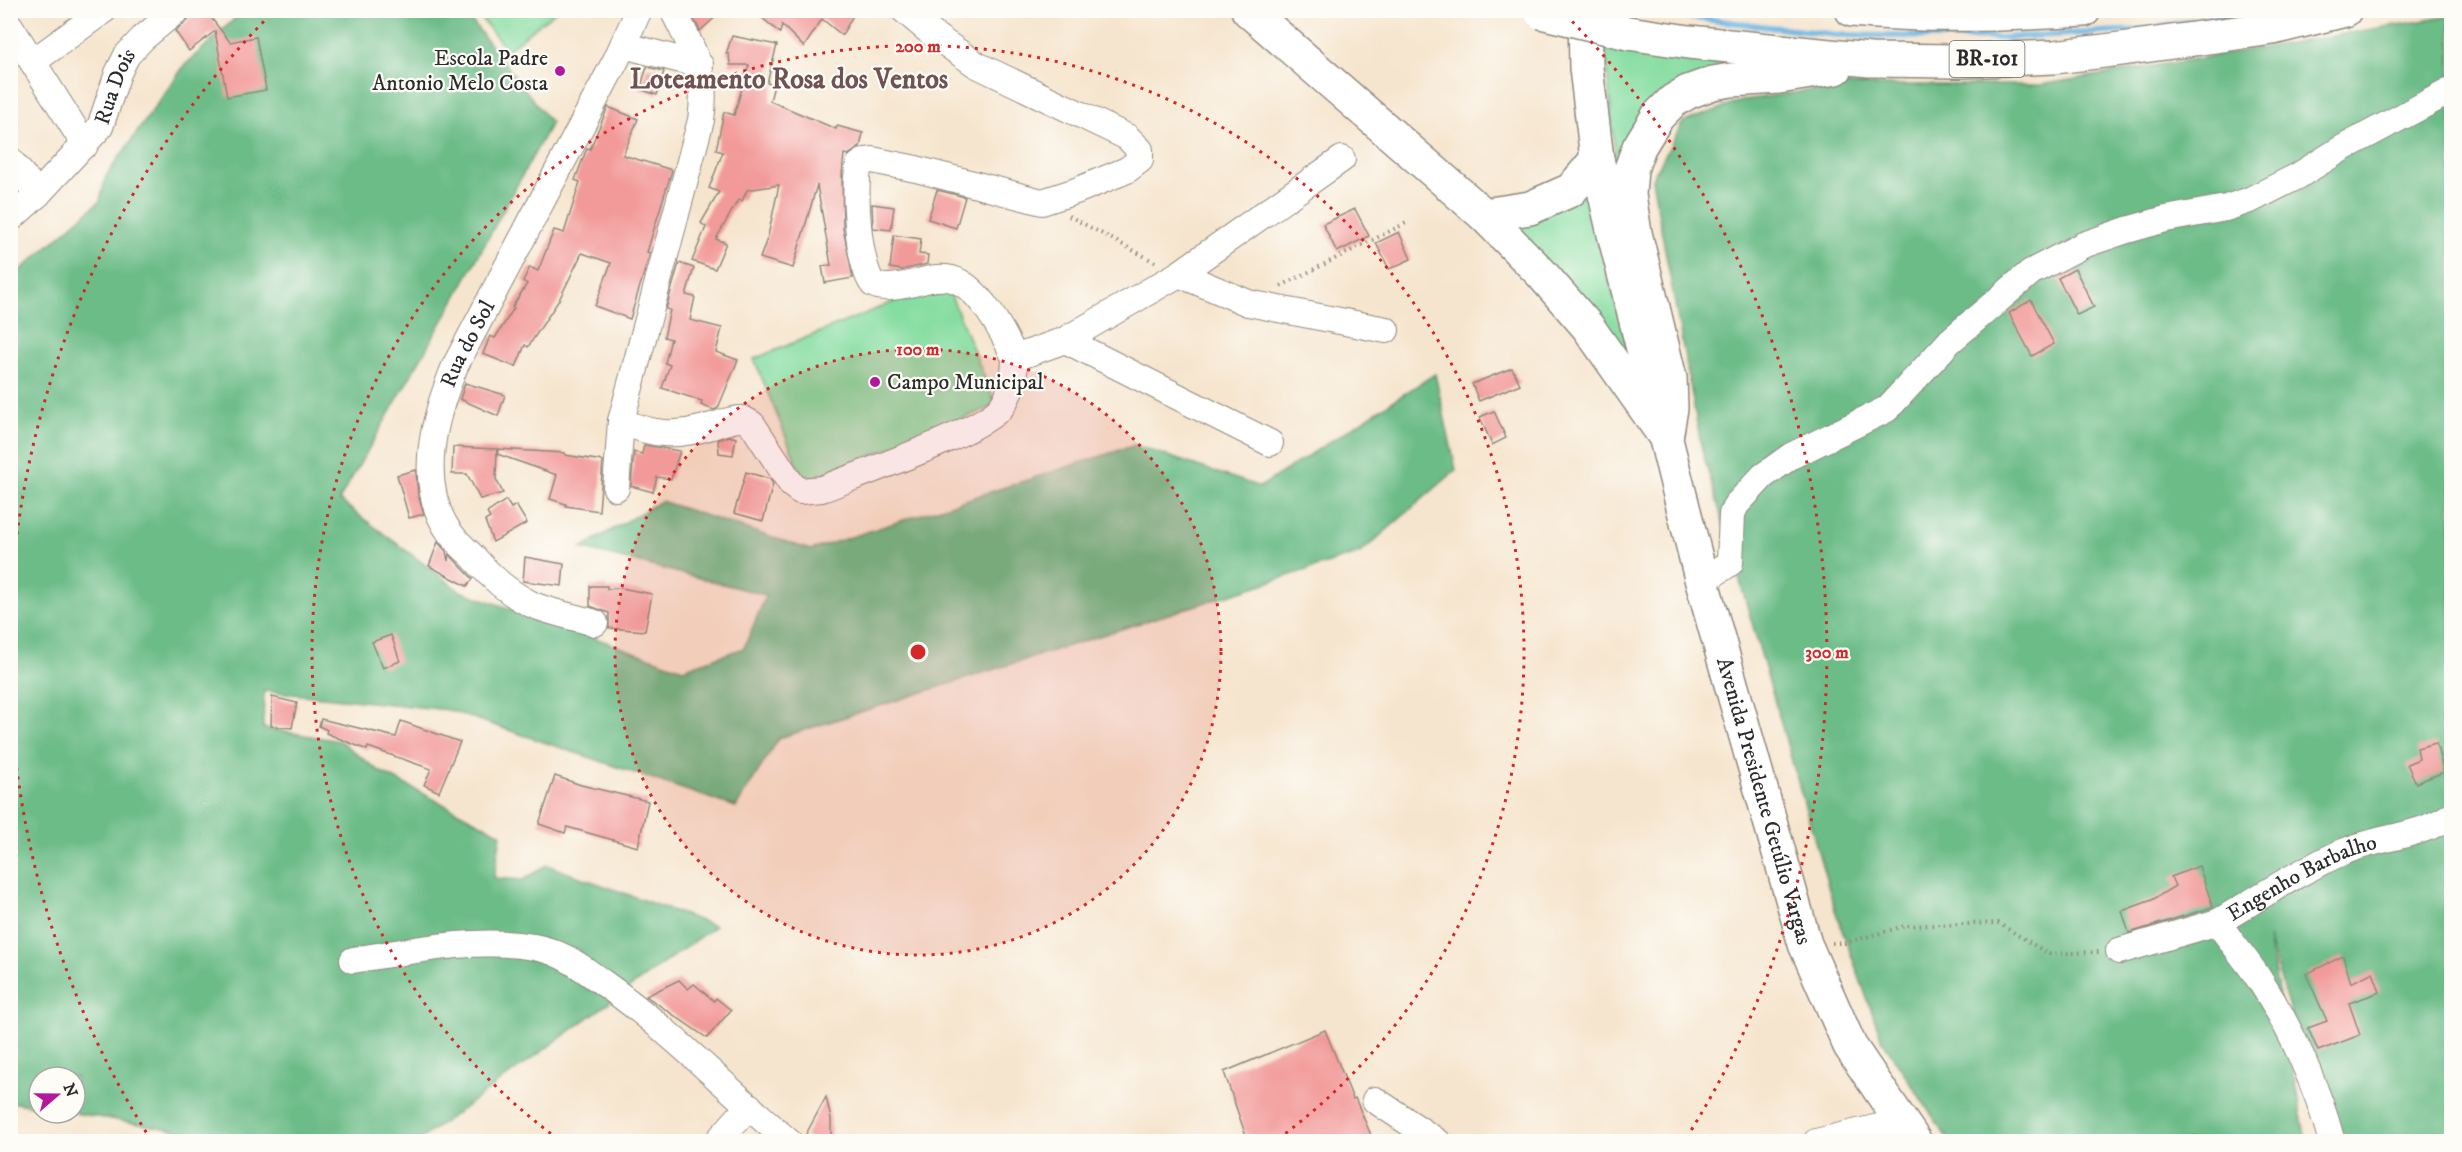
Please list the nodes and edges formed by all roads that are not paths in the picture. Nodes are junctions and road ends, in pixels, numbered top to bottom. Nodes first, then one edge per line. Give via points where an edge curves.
1 (104, 10) edge
2 (177, 10) edge
3 (639, 10) edge
4 (673, 10) edge
5 (904, 10) edge
6 (1248, 10) edge
7 (1586, 10) edge
8 (1852, 10) edge
9 (2084, 10) edge
10 (2344, 10) edge
11 (1537, 11) edge
12 (10, 26) edge
13 (623, 45) junction
14 (1870, 60) junction
15 (34, 62) junction
16 (700, 65) junction
17 (2451, 90) edge
18 (85, 145) junction
19 (1342, 159) dead end
20 (1597, 159) junction
21 (10, 160) edge
22 (38, 194) junction
23 (1484, 215) junction
24 (10, 219) edge
25 (1179, 274) junction
26 (1386, 330) dead end
27 (1065, 340) junction
28 (1015, 358) junction
29 (621, 421) junction
30 (1666, 438) junction
31 (1270, 443) dead end
32 (616, 489) dead end
33 (1702, 582) junction
34 (595, 623) dead end
35 (2448, 820) edge
36 (2218, 922) junction
37 (2119, 951) road end
38 (353, 960) dead end
39 (1375, 1100) dead end
40 (749, 1106) junction
41 (1908, 1132) edge
42 (717, 1142) edge
43 (789, 1142) edge
44 (1438, 1142) edge
45 (1816, 1142) edge
46 (2332, 1142) edge

1 - 15 street
2 - 18 street, Rua Dois via 127,55 100,127
3 - 13 street, Rua do Sol
4 - 16 street
5 - 28 street via 977,65 1127,137 1140,150 1140,160 1127,171 1042,202 872,160 859,165 855,186 858,219 873,284 884,287 954,279 973,293 998,322
6 - 23 main road
7 - 20 main road, Avenida Presidente Getúlio Vargas via 1586,68
8 - 9 main road, BR-101 via 2013,15
10 - 14 main road, BR-101 via 2273,28 2054,57
11 - 14 main road, BR-101, bridge via 1628,33 1689,42
12 - 15 street
13 - 16 street
13 - 34 street, Rua do Sol via 456,366 441,402 432,442 432,472 439,511 451,533 484,570 532,604
14 - 30 main road via 1813,73 1722,82 1688,92 1658,116 1639,147 1631,170 1629,195 1670,378
15 - 18 street
16 - 29 street via 701,120
17 - 33 street via 2250,200 2127,230 2083,245 2031,272 1950,341 1887,409 1791,456 1762,476 1732,513 1730,563
18 - 22 street, Rua Dois
19 - 25 street
20 - 23 main road via 1571,190 1530,208
20 - 30 main road, Avenida Presidente Getúlio Vargas
21 - 22 street
22 - 24 street, Rua Dois
23 - 30 main road via 1542,273 1588,327
25 - 26 street via 1248,303
25 - 27 street
27 - 28 street
27 - 31 street
28 - 29 street via 1015,370 1001,408 978,425 822,489 800,491 792,485 752,424 743,419 665,435 642,431
29 - 32 street
30 - 33 main road, Avenida Presidente Getúlio Vargas
33 - 41 main road, Avenida Presidente Getúlio Vargas via 1805,944 1850,1046
35 - 36 street, Engenho Barbalho via 2342,853
36 - 37 street
36 - 46 street, Engenho Barbalho via 2261,981 2282,1019 2304,1063
38 - 40 street via 491,943 535,947 566,957 632,1004
39 - 44 street
40 - 42 street
40 - 43 street
41 - 45 street

